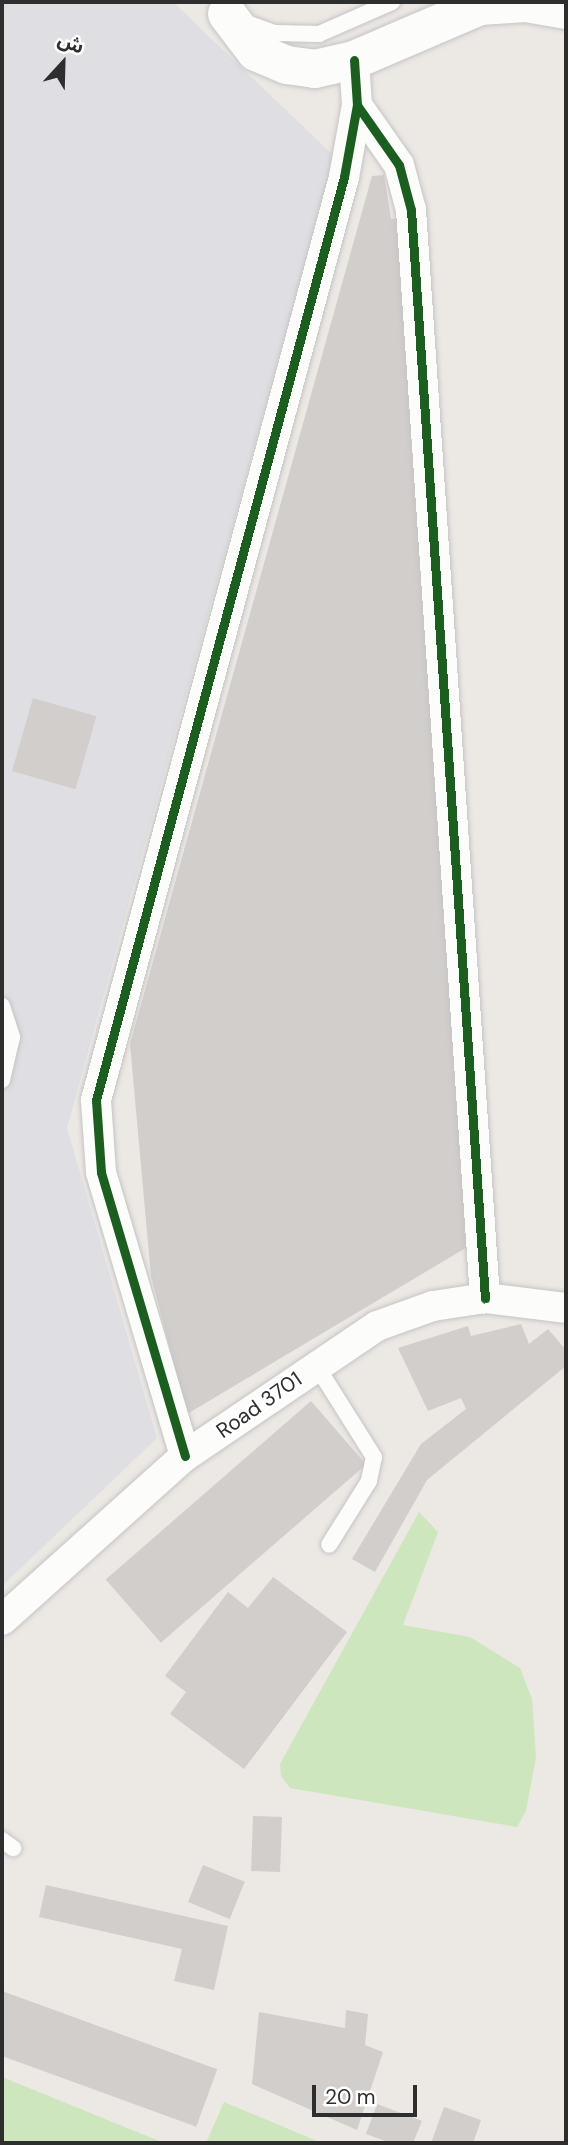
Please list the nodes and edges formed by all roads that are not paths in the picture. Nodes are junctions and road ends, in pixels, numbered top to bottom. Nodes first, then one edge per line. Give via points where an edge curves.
1 (392, 2) edge
2 (220, 8) edge
3 (566, 9) edge
4 (354, 60) junction
5 (358, 105) junction
6 (2, 1006) edge
7 (2, 1080) edge
8 (485, 1298) junction
9 (566, 1308) edge
10 (316, 1365) junction
11 (185, 1456) junction
12 (330, 1545) dead end
13 (2, 1620) edge

1 - 2 lane via 319,34 275,33
2 - 4 main road via 242,38 271,60 315,69
3 - 4 main road via 526,2 480,6
4 - 5 street
5 - 8 street via 399,165 411,210
5 - 11 street via 340,191 96,1100 101,1172
6 - 7 lane via 12,1037
8 - 9 street, Road 3701
8 - 10 street, Road 3701 via 401,1316
10 - 11 street, Road 3701
10 - 12 lane via 374,1457 369,1481
11 - 13 street, Road 3701

